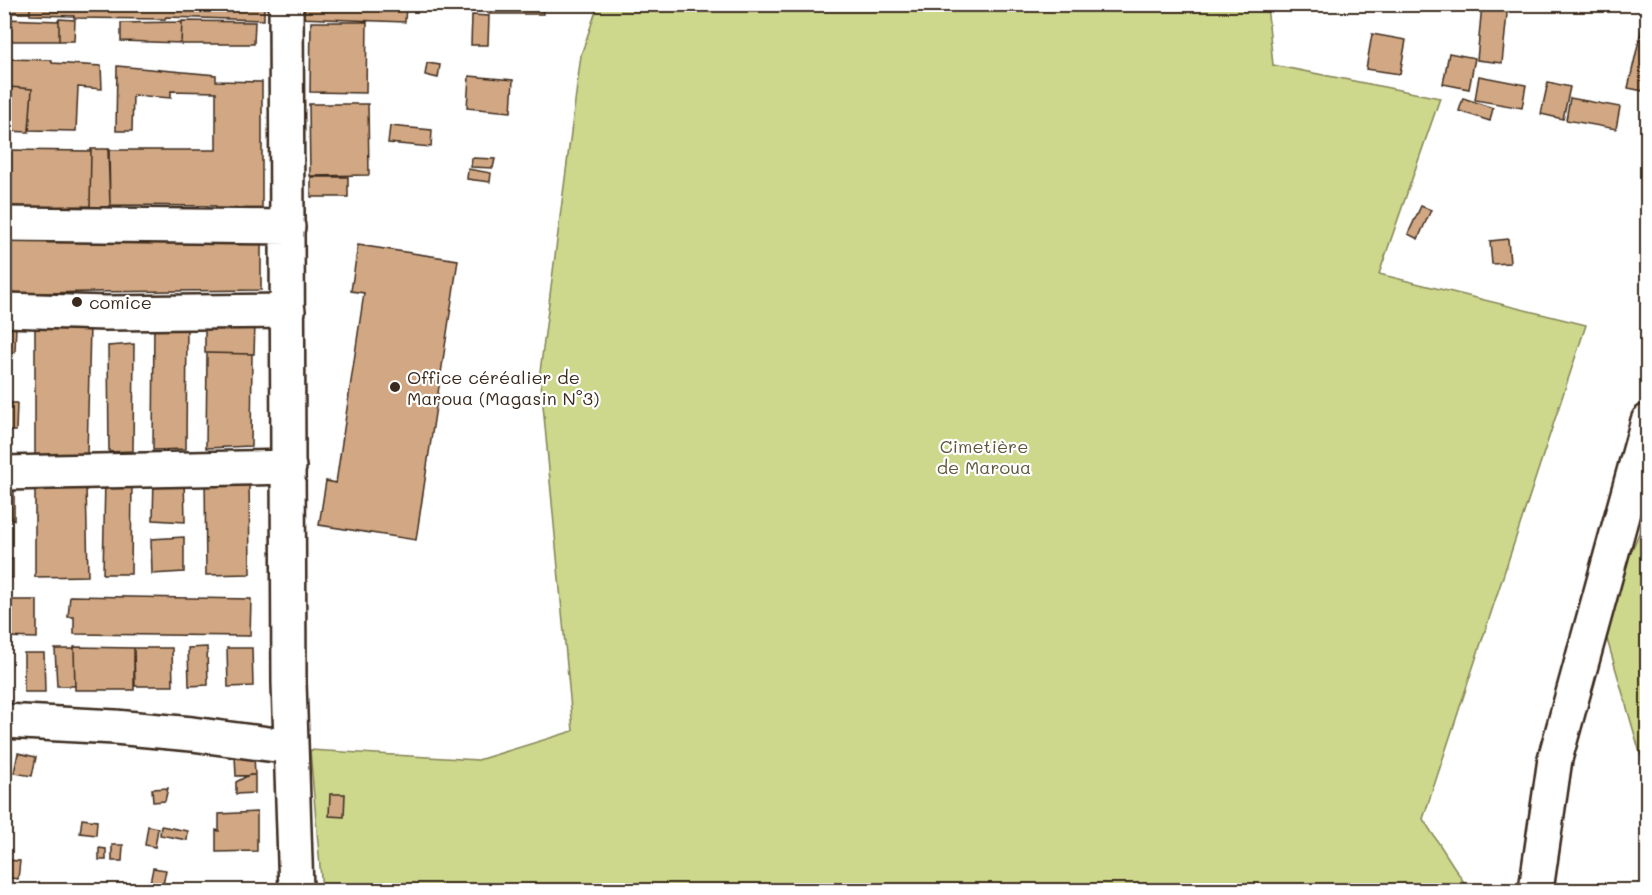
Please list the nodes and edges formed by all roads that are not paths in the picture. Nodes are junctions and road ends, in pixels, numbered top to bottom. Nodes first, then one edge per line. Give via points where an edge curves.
1 (286, 4) edge
2 (4, 224) edge
3 (288, 227) junction
4 (4, 310) edge
5 (288, 311) junction
6 (1647, 421) edge
7 (289, 467) junction
8 (4, 473) edge
9 (4, 721) edge
10 (291, 747) junction
11 (296, 891) edge
12 (1536, 891) edge

1 - 3 street
2 - 3 street
3 - 5 street
4 - 5 street
5 - 7 street
6 - 12 street via 1554,759
7 - 8 street
7 - 10 street
9 - 10 street via 116,727
10 - 11 street

